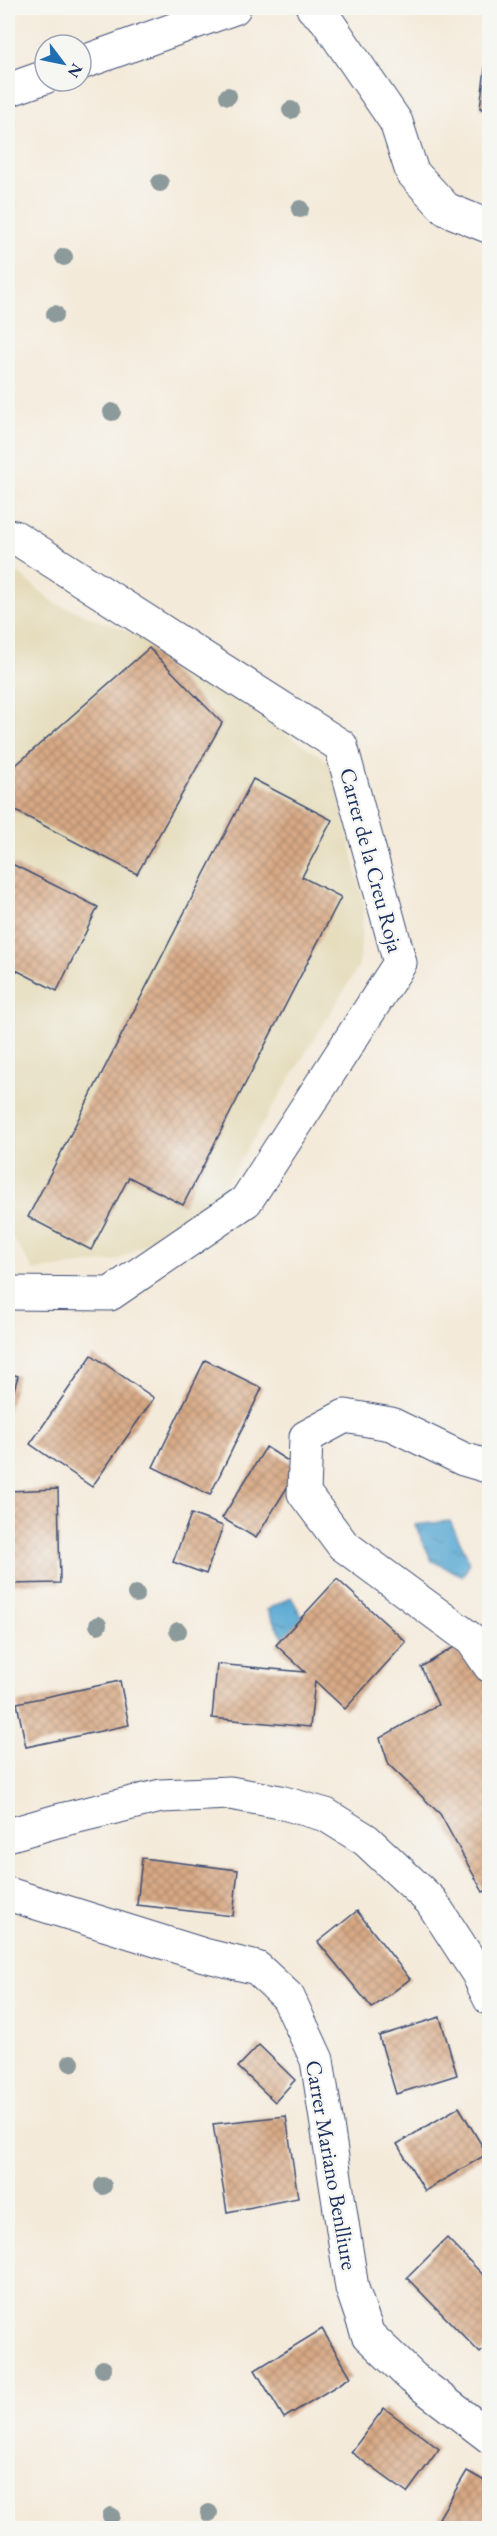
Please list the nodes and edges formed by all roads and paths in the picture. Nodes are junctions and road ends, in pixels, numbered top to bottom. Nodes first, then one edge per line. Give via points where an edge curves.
1 (234, 8) edge
2 (314, 8) edge
3 (93, 59) edge
4 (33, 81) edge
5 (8, 90) edge
6 (489, 227) edge
7 (8, 537) edge
8 (8, 1293) edge
9 (489, 1467) edge
10 (489, 1666) edge
11 (8, 1835) edge
12 (8, 1894) edge
13 (489, 1999) edge
14 (489, 2437) edge

1 - 3 street
2 - 6 street via 325,18 396,122 412,172 446,209
4 - 5 street
7 - 8 street, Carrer de la Creu Roja via 15,537 341,746 400,963 246,1201 110,1294
9 - 10 street via 463,1459 391,1424 345,1416 306,1437 304,1493 343,1545 472,1640
11 - 13 street via 161,1796 230,1793 326,1815 366,1840 431,1901 477,1972
12 - 14 street, Carrer Mariano Benlliure via 257,1968 288,1997 317,2060 352,2288 368,2335 413,2378

